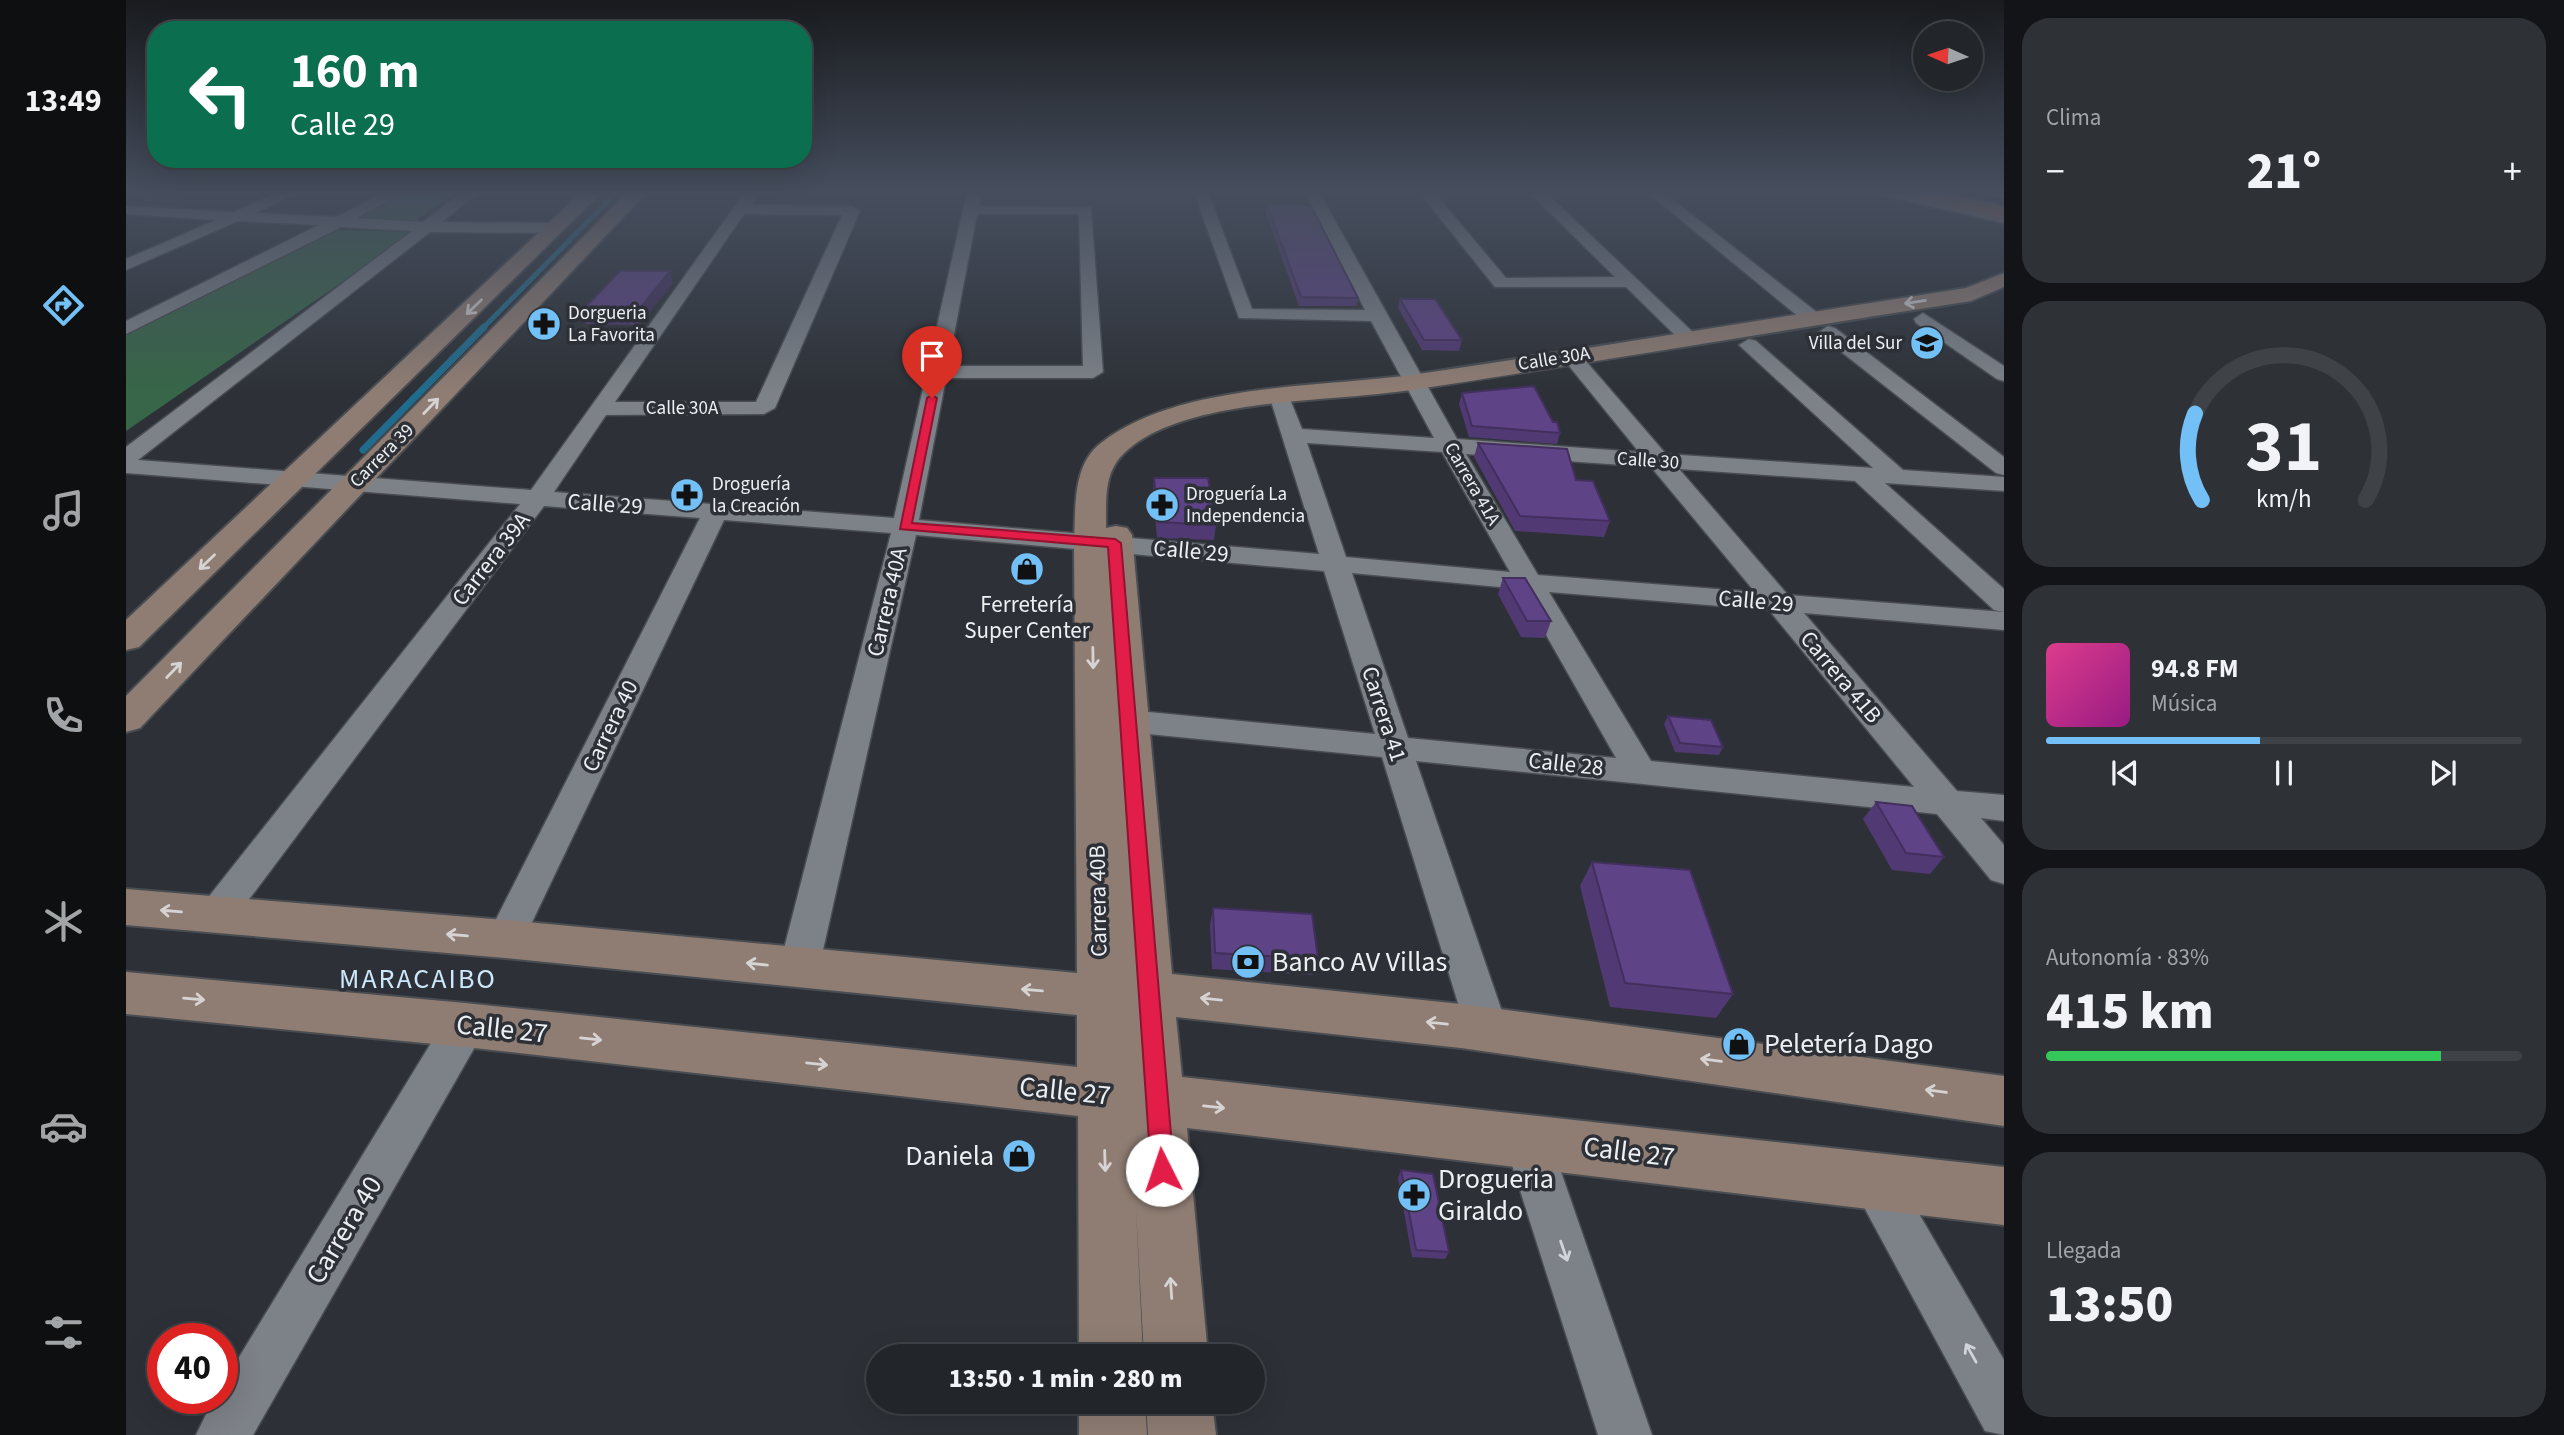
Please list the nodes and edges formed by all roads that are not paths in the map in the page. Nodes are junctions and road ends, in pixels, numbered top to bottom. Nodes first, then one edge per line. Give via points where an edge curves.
1 (264, 259) edge
2 (385, 259) edge
3 (524, 259) edge
4 (573, 259) edge
5 (706, 259) edge
6 (831, 259) edge
7 (960, 259) edge
8 (1088, 259) edge
9 (1225, 259) edge
10 (1346, 259) edge
11 (1481, 259) edge
12 (1606, 259) edge
13 (1738, 259) edge
14 (2004, 279) edge
15 (1630, 282) junction
16 (1997, 308) dead end
17 (126, 313) edge
18 (153, 315) junction
19 (1375, 316) junction
20 (1923, 319) junction
21 (1820, 325) junction
22 (126, 328) edge
23 (1688, 337) junction
24 (1749, 345) junction
25 (1577, 364) junction
26 (937, 372) junction
27 (2004, 375) edge
28 (1416, 390) junction
29 (600, 409) junction
30 (1286, 415) junction
31 (1450, 447) junction
32 (325, 450) junction
33 (1118, 454) joint
34 (384, 455) junction
35 (126, 458) edge
36 (1660, 462) junction
37 (126, 466) edge
38 (2004, 468) edge
39 (1861, 474) junction
40 (1897, 477) junction
41 (293, 480) junction
42 (2004, 484) edge
43 (354, 485) junction
44 (537, 499) junction
45 (715, 512) junction
46 (256, 514) junction
47 (323, 517) junction
48 (905, 527) junction
49 (1102, 542) junction
50 (1335, 564) junction
51 (1528, 582) junction
52 (1779, 603) junction
53 (2004, 604) edge
54 (2004, 621) edge
55 (126, 639) edge
56 (126, 719) edge
57 (1128, 721) junction
58 (1395, 746) junction
59 (1640, 771) junction
60 (1947, 802) junction
61 (2004, 807) edge
62 (2004, 870) edge
63 (126, 907) edge
64 (216, 915) junction
65 (505, 939) junction
66 (799, 968) junction
67 (126, 993) edge
68 (1125, 995) junction
69 (465, 1025) junction
70 (1487, 1029) junction
71 (1103, 1095) junction
72 (1157, 1101) junction
73 (2004, 1101) edge
74 (1527, 1140) junction
75 (1874, 1180) junction
76 (2004, 1196) edge
77 (1111, 1344) edge
78 (1175, 1344) edge
79 (2004, 1412) edge
80 (1112, 1414) edge
81 (1180, 1414) edge
82 (223, 1435) edge
83 (1113, 1435) edge
84 (1182, 1435) edge
85 (1626, 1435) edge

1 - 18 street
2 - 35 street
3 -> 32 main road, Carrera 39
34 -> 4 main road, Carrera 39
5 - 29 street, Carrera 39A
6 - 29 street, Calle 30A via 764,408
7 - 26 street, Carrera 40A
8 - 26 street via 1093,372
9 - 19 street via 1245,314
10 - 19 street, Carrera 41A
11 - 15 street via 1501,283
12 - 15 street
13 - 21 street
14 -> 21 main road, Calle 30A via 1971,294
15 - 23 street
16 - 20 main road, Calle 30A
17 - 18 street
18 - 22 street
19 - 28 street, Carrera 41A
20 - 21 main road, Calle 30A
20 - 27 street
21 - 23 main road, Calle 30A
21 - 24 main road, Calle 30A
21 - 38 street
23 - 25 main road, Calle 30A
24 - 25 main road, Calle 30A
24 - 40 street
25 - 28 main road, Calle 30A
25 - 36 street, Carrera 41B
26 - 48 street, Carrera 40A
28 - 30 main road, Calle 30A
28 - 31 street, Carrera 41A
29 - 44 street, Carrera 39A
30 - 31 street, Calle 30
30 - 33 main road, Calle 30A via 1180,429
30 - 50 street, Carrera 41
31 - 36 street, Calle 30
31 - 51 street, Carrera 41A
32 - 34 main road via 325,458 336,463
32 - 41 main road, Carrera 39
33 - 49 main road, Carrera 40B via 1121,477
34 - 43 main road, Carrera 39
36 - 39 street, Calle 30
36 - 52 street, Carrera 41B
37 - 41 street, Calle 29
39 - 40 street, Calle 30
39 - 53 street
40 - 42 street, Calle 30
41 - 43 street, Calle 29
41 - 46 main road, Carrera 39
43 - 44 street, Calle 29
43 - 47 main road, Carrera 39
44 - 45 street, Calle 29
44 - 64 street, Carrera 39A
45 - 48 street, Calle 29
45 - 65 street, Carrera 40
46 - 47 main road via 304,503 320,507
46 -> 55 main road, Carrera 39
56 -> 47 main road, Carrera 39
48 - 49 street, Calle 29
48 - 66 street, Carrera 40A
49 - 50 street, Calle 29
49 - 57 main road, Carrera 40B
49 -> 68 main road, Carrera 40B
50 - 51 street, Calle 29
50 - 58 street, Carrera 41
51 - 52 street, Calle 29
51 - 59 street, Carrera 41A
52 - 54 street, Calle 29
52 - 60 street, Carrera 41B
57 - 58 street, Calle 28
57 - 68 main road, Carrera 40B
58 - 59 street, Calle 28
58 - 70 street, Carrera 41
59 - 60 street, Calle 28
60 - 61 street, Calle 28
60 - 62 street, Carrera 41B
64 -> 63 main road
65 -> 64 main road
66 -> 65 main road
68 -> 66 main road
67 -> 69 main road, Calle 27
70 -> 68 main road via 1185,996
68 - 71 main road, Carrera 40B
68 - 72 main road, Carrera 40B
69 -> 71 main road, Calle 27
69 - 82 street, Carrera 40
73 -> 70 main road
71 - 72 main road, Calle 27
71 -> 77 main road, Carrera 40B
72 -> 74 main road, Calle 27
78 -> 72 main road, Carrera 40B
74 - 75 main road, Calle 27
74 -> 85 street
75 - 76 main road, Calle 27
79 -> 75 street
80 - 83 main road
81 - 84 main road

